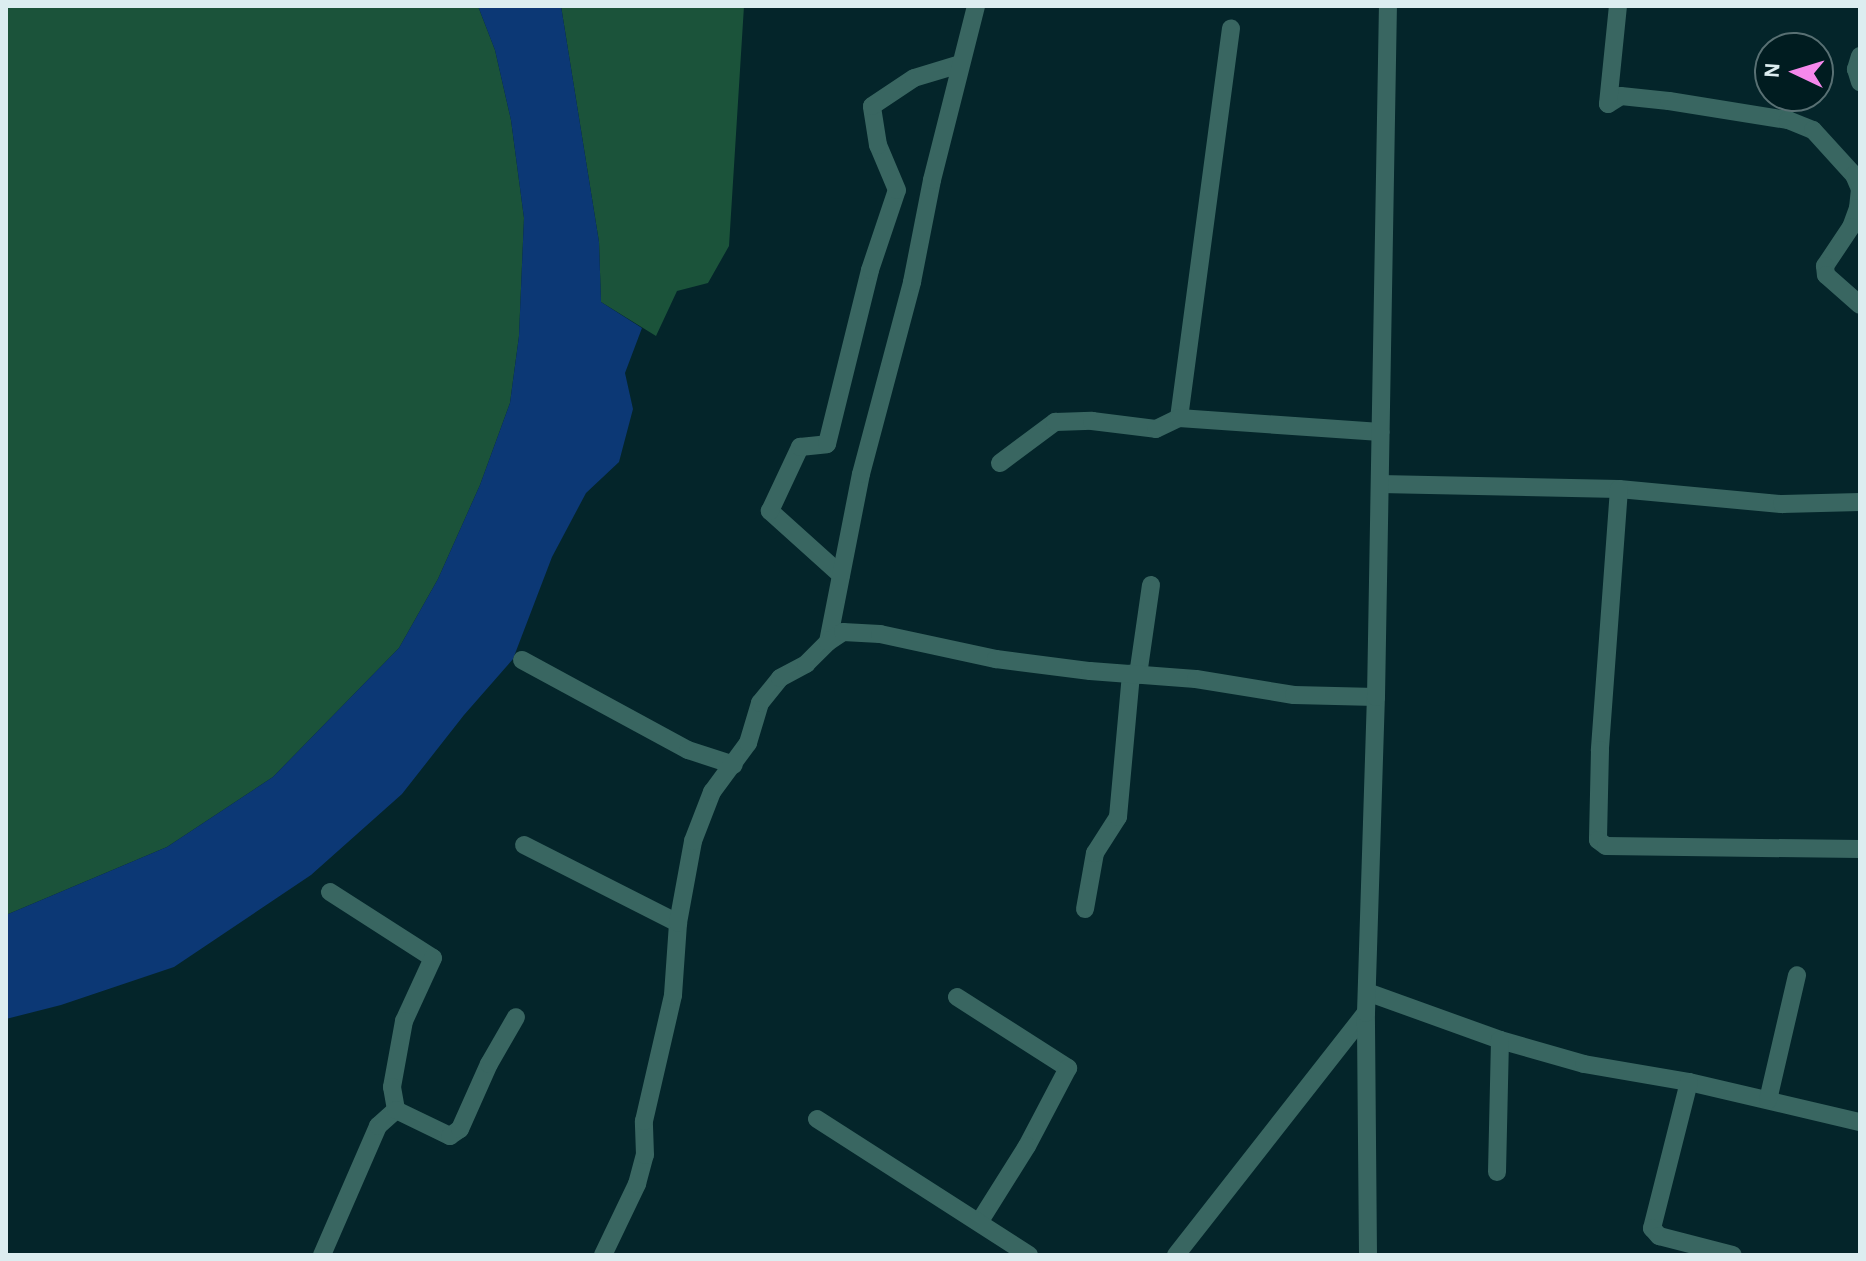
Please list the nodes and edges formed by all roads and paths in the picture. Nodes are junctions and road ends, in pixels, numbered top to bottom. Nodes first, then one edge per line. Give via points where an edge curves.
1 (976, 6) edge
2 (1388, 6) edge
3 (1618, 6) edge
4 (1231, 28) dead end
5 (1860, 56) edge
6 (960, 64) junction
7 (1860, 82) edge
8 (1859, 206) edge
9 (1860, 305) edge
10 (1179, 418) junction
11 (1381, 432) junction
12 (1000, 463) dead end
13 (1380, 484) junction
14 (1619, 489) junction
15 (1860, 502) edge
16 (841, 575) junction
17 (1151, 585) dead end
18 (828, 642) junction
19 (522, 660) dead end
20 (1135, 674) junction
21 (1376, 697) junction
22 (734, 765) junction
23 (524, 845) dead end
24 (1860, 849) edge
25 (330, 892) dead end
26 (1085, 909) dead end
27 (678, 923) junction
28 (1797, 975) dead end
29 (1367, 992) junction
30 (957, 997) dead end
31 (1366, 1013) junction
32 (516, 1017) dead end
33 (1500, 1040) junction
34 (1689, 1082) junction
35 (1768, 1100) junction
36 (396, 1110) junction
37 (817, 1119) dead end
38 (1860, 1122) edge
39 (1497, 1172) dead end
40 (980, 1221) junction
41 (322, 1255) edge
42 (603, 1255) edge
43 (1029, 1255) edge
44 (1176, 1255) edge
45 (1368, 1255) edge
46 (1733, 1255) edge

1 - 6 street
2 - 11 street
3 - 8 street via 1608,104 1621,96 1669,101 1788,120 1813,130 1854,175
4 - 10 street
5 - 7 street
6 - 16 street
6 - 16 street via 914,78 872,106 878,145 897,190 870,270 827,444 800,447 770,511
8 - 9 street via 1825,266 1826,275
10 - 11 street
10 - 12 street via 1156,429 1055,422
11 - 13 street
13 - 14 street
13 - 21 street
14 - 15 street via 1782,504
14 - 24 street via 1598,840 1606,846
16 - 18 street
17 - 20 street
18 - 20 street via 843,632 880,634 996,659
18 - 22 street via 806,664 780,678 760,703 748,743
19 - 22 street via 688,750
20 - 21 street via 1294,695
20 - 26 street via 1118,817 1095,853
21 - 29 street
22 - 27 street via 712,792 693,841
23 - 27 street
25 - 36 street via 433,958 404,1021 392,1087
27 - 42 street via 673,995 644,1121 645,1155
28 - 35 street
29 - 31 street
29 - 33 street
30 - 40 street via 1068,1068
31 - 44 street
31 - 45 street
32 - 36 street via 460,1129 450,1136
33 - 34 street via 1584,1064
33 - 39 street
34 - 35 street
34 - 46 street via 1652,1228 1659,1236
35 - 38 street
36 - 41 street via 378,1126
37 - 40 street
40 - 43 street

